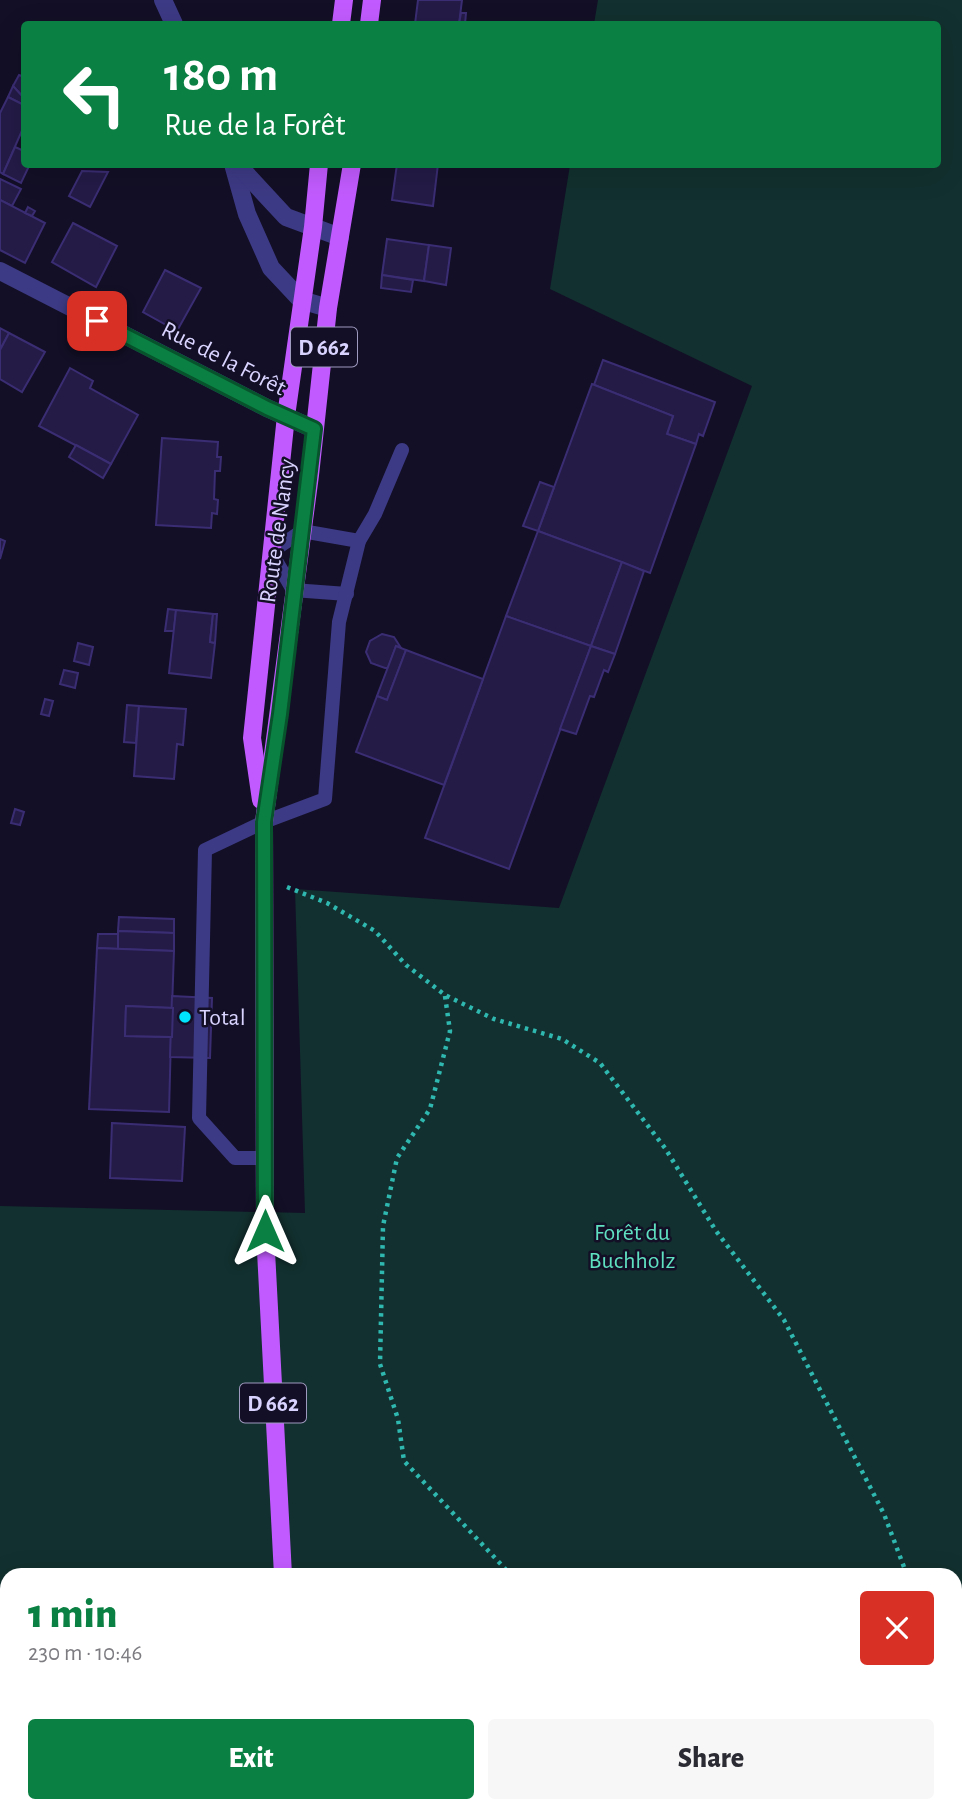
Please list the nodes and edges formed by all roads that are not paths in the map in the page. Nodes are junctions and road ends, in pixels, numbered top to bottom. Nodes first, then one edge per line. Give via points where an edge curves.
1 (163, 0) edge
2 (344, 0) edge
3 (372, 0) edge
4 (173, 21) edge
5 (341, 21) edge
6 (369, 21) edge
7 (236, 168) edge
8 (239, 168) edge
9 (319, 168) edge
10 (351, 168) edge
11 (313, 227) junction
12 (340, 237) junction
13 (0, 271) edge
14 (301, 300) junction
15 (328, 309) junction
16 (286, 416) junction
17 (314, 429) junction
18 (402, 450) dead end
19 (302, 531) junction
20 (359, 541) junction
21 (271, 552) junction
22 (293, 590) junction
23 (347, 594) junction
24 (264, 822) junction
25 (265, 1158) junction
26 (283, 1568) edge

1 - 4 street
2 - 5 main road
3 - 6 main road
7 - 14 street via 247,214 271,268
8 - 11 street via 286,217
9 - 11 main road, Route de Nancy / D 662
10 - 12 main road, Route de Nancy / D 662
11 - 12 street
11 - 14 main road, Route de Nancy / D 662
12 - 15 main road, Route de Nancy / D 662
13 - 16 street, Rue de la Forêt
14 - 15 street
14 - 16 main road, Route de Nancy / D 662
15 - 17 main road, Route de Nancy / D 662
16 - 17 street, Rue de la Forêt
16 - 21 main road, Route de Nancy / D 662
17 - 19 main road, Route de Nancy / D 662
18 - 20 lane
19 - 20 lane
19 - 21 lane
19 - 22 main road, Route de Nancy / D 662
20 - 23 lane
21 - 22 lane
21 - 24 main road, Route de Nancy / D 662 via 252,738
22 - 23 lane
22 - 24 main road, Route de Nancy / D 662
23 - 24 lane via 339,622 325,800
24 - 25 main road, Route de Nancy / D 662
24 - 25 lane via 205,850 199,1118 235,1158
25 - 26 main road, Route de Nancy / D 662

